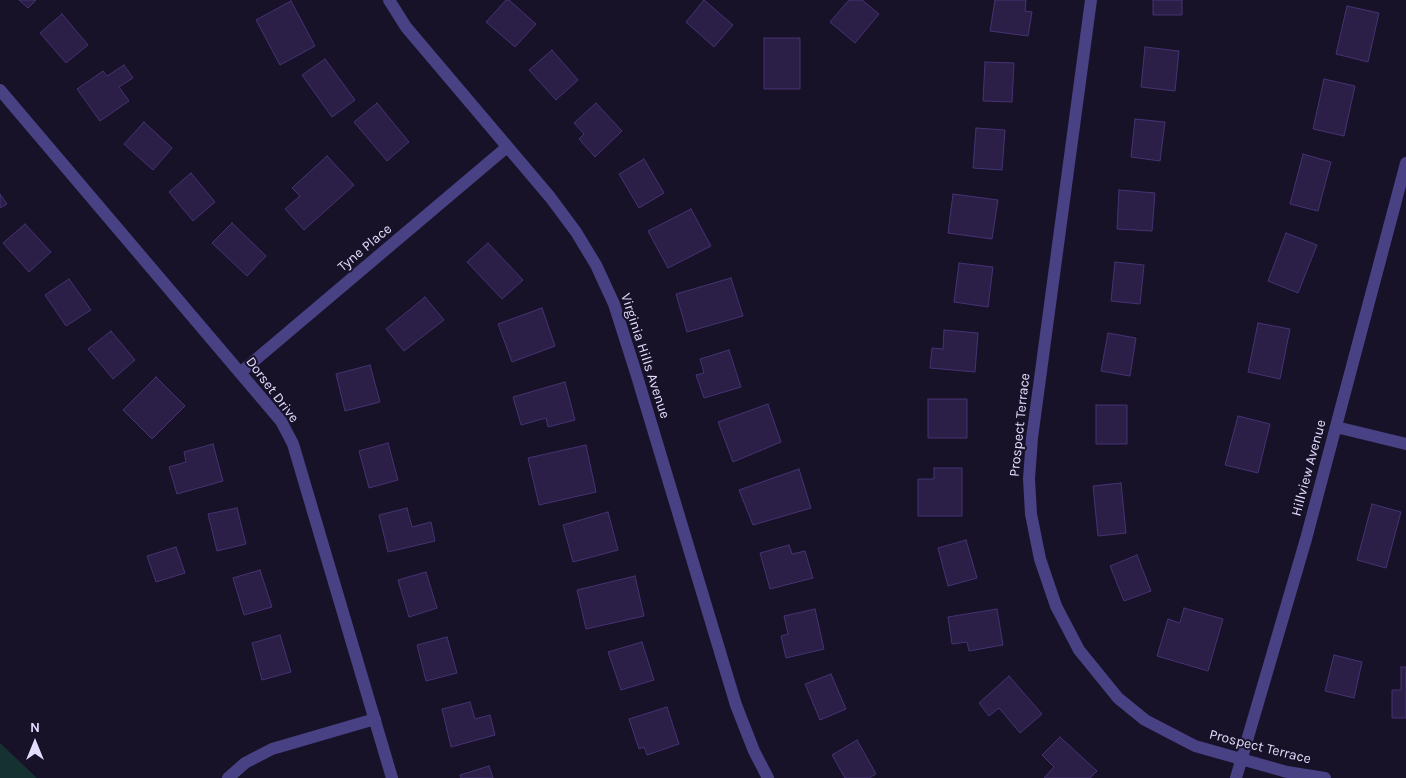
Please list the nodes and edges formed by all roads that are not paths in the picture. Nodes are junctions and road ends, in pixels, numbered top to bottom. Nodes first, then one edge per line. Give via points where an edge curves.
1 (389, 0) edge
2 (1091, 0) edge
3 (0, 90) edge
4 (507, 147) junction
5 (1406, 163) edge
6 (241, 372) junction
7 (1336, 428) junction
8 (1406, 444) edge
9 (375, 719) junction
10 (1242, 759) junction
11 (228, 778) edge
12 (392, 778) edge
13 (768, 778) edge
14 (1236, 778) edge
15 (1325, 778) edge

1 - 4 street, Virginia Hills Avenue via 406,27
2 - 10 street, Prospect Terrace via 1032,438 1031,514 1048,585 1068,630 1102,682 1145,720 1164,732 1195,746
3 - 6 street, Dorset Drive
4 - 6 street, Tyne Place
4 - 13 street, Virginia Hills Avenue via 576,232 614,304 736,704 754,752
5 - 7 street, Hillview Avenue
6 - 9 street, Dorset Drive via 281,421 293,444
7 - 8 street
7 - 10 street, Hillview Avenue
9 - 11 street via 272,748 245,763
9 - 12 street, Dorset Drive
10 - 14 street, Hillview Avenue
10 - 15 street, Prospect Terrace via 1287,772

